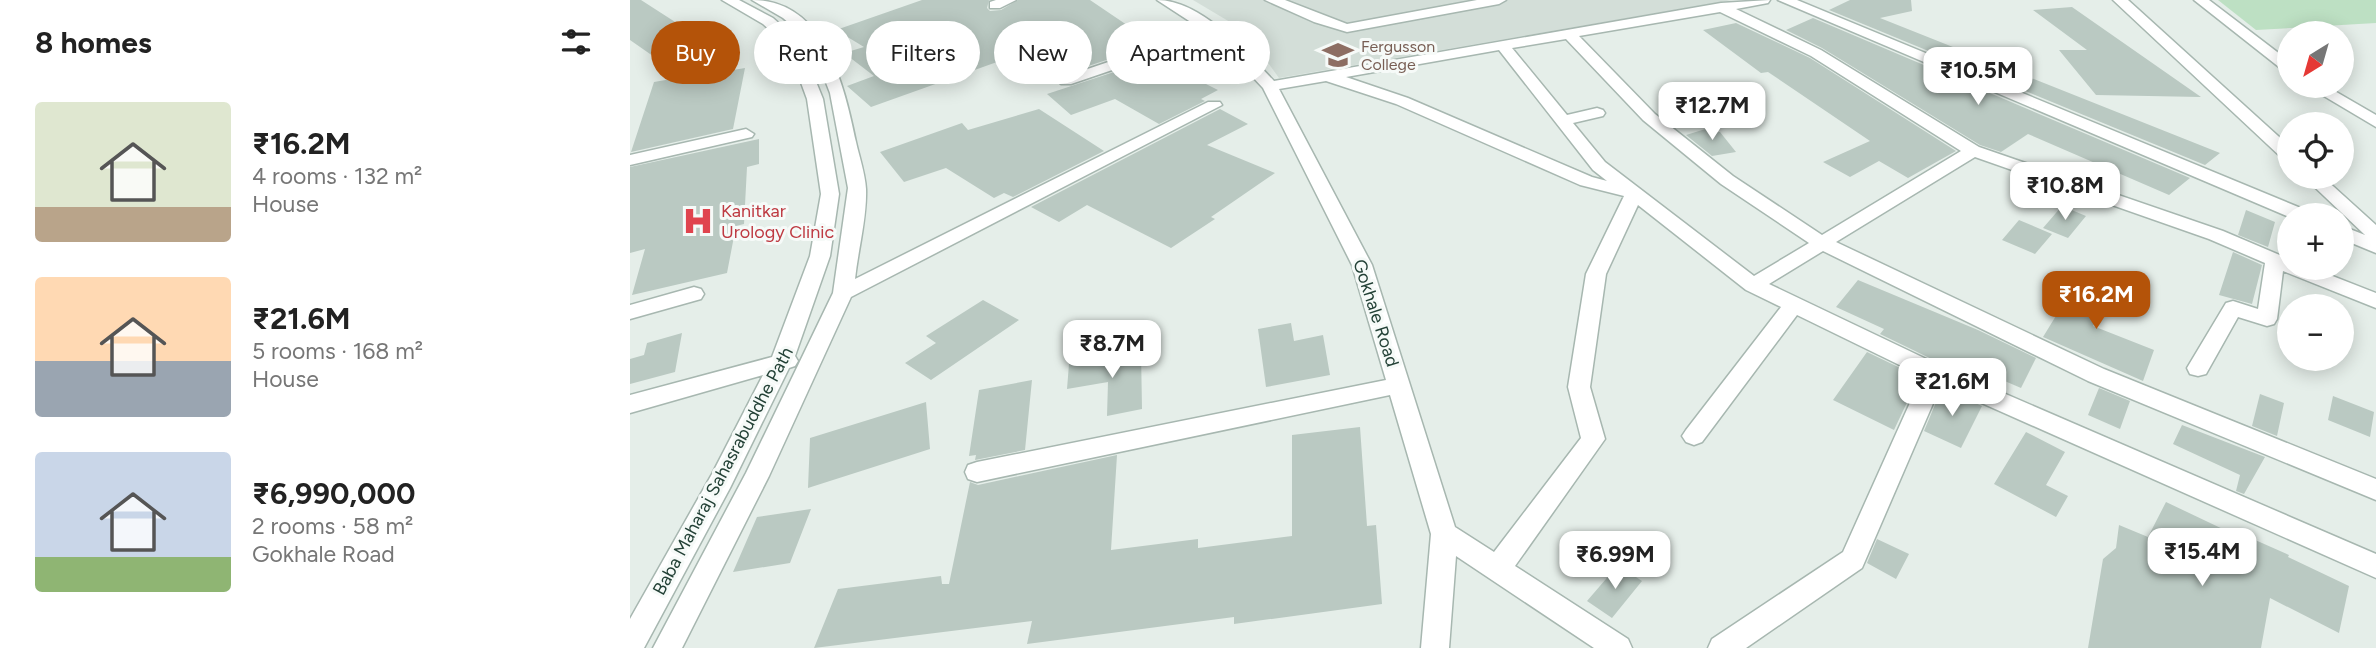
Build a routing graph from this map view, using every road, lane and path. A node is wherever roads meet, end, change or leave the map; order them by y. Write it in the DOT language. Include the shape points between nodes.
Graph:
graph roads {
  1 [pos="729,0"];
  2 [pos="760,0"];
  3 [pos="1009,0"];
  4 [pos="1164,0"];
  5 [pos="1272,0"];
  6 [pos="1499,0"];
  7 [pos="1763,0"];
  8 [pos="1786,0"];
  9 [pos="2120,0"];
  10 [pos="2201,0"];
  11 [pos="995,5"];
  12 [pos="1721,7"];
  13 [pos="1198,21"];
  14 [pos="1568,33"];
  15 [pos="1502,45"];
  16 [pos="2277,59"];
  17 [pos="1327,76"];
  18 [pos="1270,86"];
  19 [pos="2335,98"];
  20 [pos="1214,105"];
  21 [pos="1597,114"];
  22 [pos="1563,121"];
  23 [pos="2376,122"];
  24 [pos="844,126"];
  25 [pos="820,132"];
  26 [pos="746,134"];
  27 [pos="2277,144"];
  28 [pos="1973,151"];
  29 [pos="630,160"];
  30 [pos="2326,189"];
  31 [pos="1634,193"];
  32 [pos="2277,205"];
  33 [pos="2376,235"];
  34 [pos="2354,237"];
  35 [pos="1822,243"];
  36 [pos="2376,247"];
  37 [pos="2277,260"];
  38 [pos="2280,280"];
  39 [pos="2325,280"];
  40 [pos="1753,285"];
  41 [pos="843,293"];
  42 [pos="694,294"];
  43 [pos="2376,301"];
  44 [pos="1793,305"];
  45 [pos="630,312"];
  46 [pos="814,357"];
  47 [pos="781,362"];
  48 [pos="2198,368"];
  49 [pos="1935,373"];
  50 [pos="1399,385"];
  51 [pos="630,404"];
  52 [pos="1694,436"];
  53 [pos="977,472"];
  54 [pos="2376,490"];
  55 [pos="1444,534"];
  56 [pos="2376,566"];
  57 [pos="1497,569"];
  58 [pos="630,646"];
  59 [pos="667,648"];
  60 [pos="1435,648"];
  61 [pos="1618,648"];
  62 [pos="1722,648"];
  1 -- 25 [label="street, Baba Maharaj Sahasrabuddhe Path" via="768,21 795,45 815,99"];
  2 -- 24 [label="street, Baba Maharaj Sahasrabuddhe Path" via="788,15 816,39 838,93"];
  3 -- 11 [label="street"];
  4 -- 13 [label="street, Gokhale Road"];
  5 -- 6 [label="street" via="1328,25 1347,28"];
  7 -- 12 [label="street"];
  8 -- 32 [label="street"];
  9 -- 27 [label="street"];
  10 -- 16 [label="street"];
  12 -- 14 [label="street"];
  12 -- 28 [label="street" via="1827,59"];
  14 -- 15 [label="street"];
  14 -- 35 [label="street" via="1649,117 1727,180"];
  15 -- 17 [label="street"];
  15 -- 22 [label="street"];
  17 -- 18 [label="street"];
  17 -- 31 [label="street" via="1402,100 1586,181"];
  18 -- 50 [label="street, Gokhale Road" via="1362,265"];
  19 -- 23 [label="street"];
  20 -- 41 [label="street"];
  21 -- 22 [label="street"];
  22 -- 31 [label="street" via="1599,166"];
  24 -- 25 [label="street"];
  24 -- 41 [label="street, Baba Maharaj Sahasrabuddhe Path" via="857,188"];
  25 -- 47 [label="street, Baba Maharaj Sahasrabuddhe Path" via="830,194 824,231 816,268"];
  26 -- 29 [label="street"];
  28 -- 35 [label="street"];
  28 -- 37 [label="street"];
  30 -- 33 [label="street"];
  31 -- 40 [label="street"];
  31 -- 57 [label="street" via="1594,286 1579,387 1593,439"];
  34 -- 36 [label="street"];
  35 -- 40 [label="street"];
  35 -- 54 [label="street" via="2096,375"];
  38 -- 48 [label="street" via="2267,318 2233,308"];
  39 -- 43 [label="street"];
  40 -- 44 [label="street"];
  41 -- 46 [label="street, Baba Maharaj Sahasrabuddhe Path"];
  42 -- 45 [label="street"];
  44 -- 49 [label="street"];
  44 -- 52 [label="street"];
  46 -- 47 [label="street"];
  46 -- 59 [label="street, Baba Maharaj Sahasrabuddhe Path"];
  47 -- 51 [label="street"];
  47 -- 58 [label="street, Baba Maharaj Sahasrabuddhe Path" via="722,481"];
  49 -- 56 [label="street"];
  49 -- 62 [label="street" via="1853,560"];
  50 -- 53 [label="street"];
  50 -- 55 [label="street, Gokhale Road"];
  55 -- 57 [label="street"];
  55 -- 60 [label="street, Gokhale Road"];
  57 -- 61 [label="street"];
}
